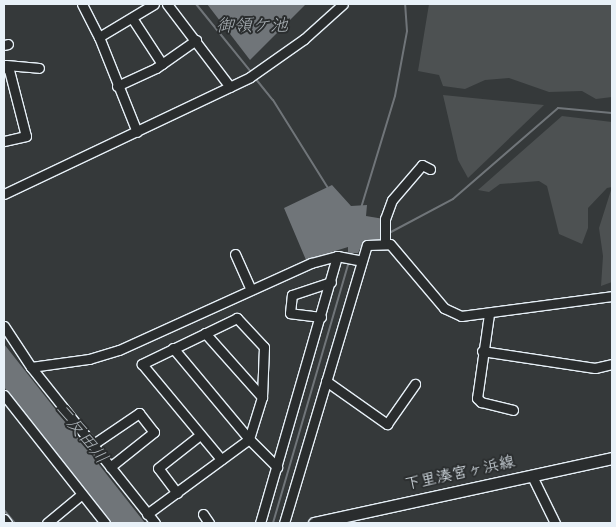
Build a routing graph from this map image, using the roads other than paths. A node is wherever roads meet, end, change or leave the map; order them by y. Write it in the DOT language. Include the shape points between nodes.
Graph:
graph roads {
  1 [pos="82,4"];
  2 [pos="154,4"];
  3 [pos="167,4"];
  4 [pos="343,4"];
  5 [pos="132,18"];
  6 [pos="99,37"];
  7 [pos="196,40"];
  8 [pos="162,64"];
  9 [pos="5,65"];
  10 [pos="39,68"];
  11 [pos="117,86"];
  12 [pos="230,87"];
  13 [pos="137,132"];
  14 [pos="4,141"];
  15 [pos="430,169"];
  16 [pos="4,194"];
  17 [pos="386,244"];
  18 [pos="235,254"];
  19 [pos="340,256"];
  20 [pos="361,261"];
  21 [pos="331,282"];
  22 [pos="251,290"];
  23 [pos="612,296"];
  24 [pos="489,314"];
  25 [pos="321,317"];
  26 [pos="4,326"];
  27 [pos="205,333"];
  28 [pos="173,348"];
  29 [pos="482,351"];
  30 [pos="612,364"];
  31 [pos="31,367"];
  32 [pos="326,381"];
  33 [pos="415,384"];
  34 [pos="262,396"];
  35 [pos="4,397"];
  36 [pos="513,410"];
  37 [pos="200,434"];
  38 [pos="249,439"];
  39 [pos="92,445"];
  40 [pos="612,458"];
  41 [pos="221,460"];
  42 [pos="110,467"];
  43 [pos="277,467"];
  44 [pos="532,476"];
  45 [pos="177,493"];
  46 [pos="82,494"];
  47 [pos="147,514"];
  48 [pos="203,514"];
  49 [pos="4,519"];
  50 [pos="356,519"];
  51 [pos="8,523"];
  52 [pos="47,523"];
  53 [pos="105,523"];
  54 [pos="155,523"];
  55 [pos="209,523"];
  56 [pos="260,523"];
  57 [pos="284,523"];
  58 [pos="314,523"];
  59 [pos="555,523"];
  1 -- 6 [label="street"];
  2 -- 5 [label="street"];
  3 -- 7 [label="street"];
  4 -- 12 [label="street" via="304,39"];
  5 -- 6 [label="street"];
  5 -- 8 [label="street"];
  6 -- 11 [label="street"];
  7 -- 8 [label="street"];
  7 -- 12 [label="street"];
  8 -- 11 [label="street"];
  9 -- 10 [label="street"];
  9 -- 14 [label="street" via="26,136"];
  11 -- 13 [label="street"];
  12 -- 13 [label="street"];
  13 -- 16 [label="street"];
  15 -- 17 [label="street" via="422,165 392,200 385,219"];
  17 -- 20 [label="street" via="367,245"];
  17 -- 24 [label="street" via="398,252 417,278 452,314"];
  18 -- 22 [label="street"];
  19 -- 20 [label="street"];
  19 -- 21 [label="street"];
  19 -- 22 [label="street" via="311,263"];
  20 -- 32 [label="street"];
  21 -- 25 [label="street"];
  21 -- 25 [label="street" via="292,295 290,313"];
  22 -- 31 [label="street" via="119,350 89,359"];
  23 -- 24 [label="street"];
  24 -- 29 [label="street"];
  25 -- 43 [label="street"];
  26 -- 31 [label="street"];
  27 -- 28 [label="street"];
  27 -- 34 [label="street"];
  27 -- 34 [label="street" via="238,318 264,347"];
  28 -- 37 [label="street" via="142,364"];
  28 -- 38 [label="street"];
  29 -- 30 [label="street" via="595,368"];
  29 -- 36 [label="street" via="477,398 481,402"];
  31 -- 39 [label="street"];
  32 -- 33 [label="street" via="387,424"];
  32 -- 57 [label="street"];
  34 -- 38 [label="street"];
  35 -- 46 [label="street"];
  37 -- 41 [label="street"];
  37 -- 45 [label="street" via="158,468"];
  38 -- 41 [label="street"];
  38 -- 43 [label="street"];
  39 -- 42 [label="street"];
  39 -- 42 [label="street" via="139,413 154,432"];
  40 -- 44 [label="main road, 下里湊宮ヶ浜線"];
  41 -- 45 [label="street"];
  42 -- 47 [label="street"];
  43 -- 56 [label="street"];
  44 -- 50 [label="main road, 下里湊宮ヶ浜線"];
  44 -- 59 [label="street"];
  45 -- 47 [label="street"];
  46 -- 52 [label="street"];
  46 -- 53 [label="street"];
  47 -- 54 [label="street"];
  48 -- 55 [label="street"];
  49 -- 51 [label="street"];
  50 -- 58 [label="main road, 下里湊宮ヶ浜線"];
}
